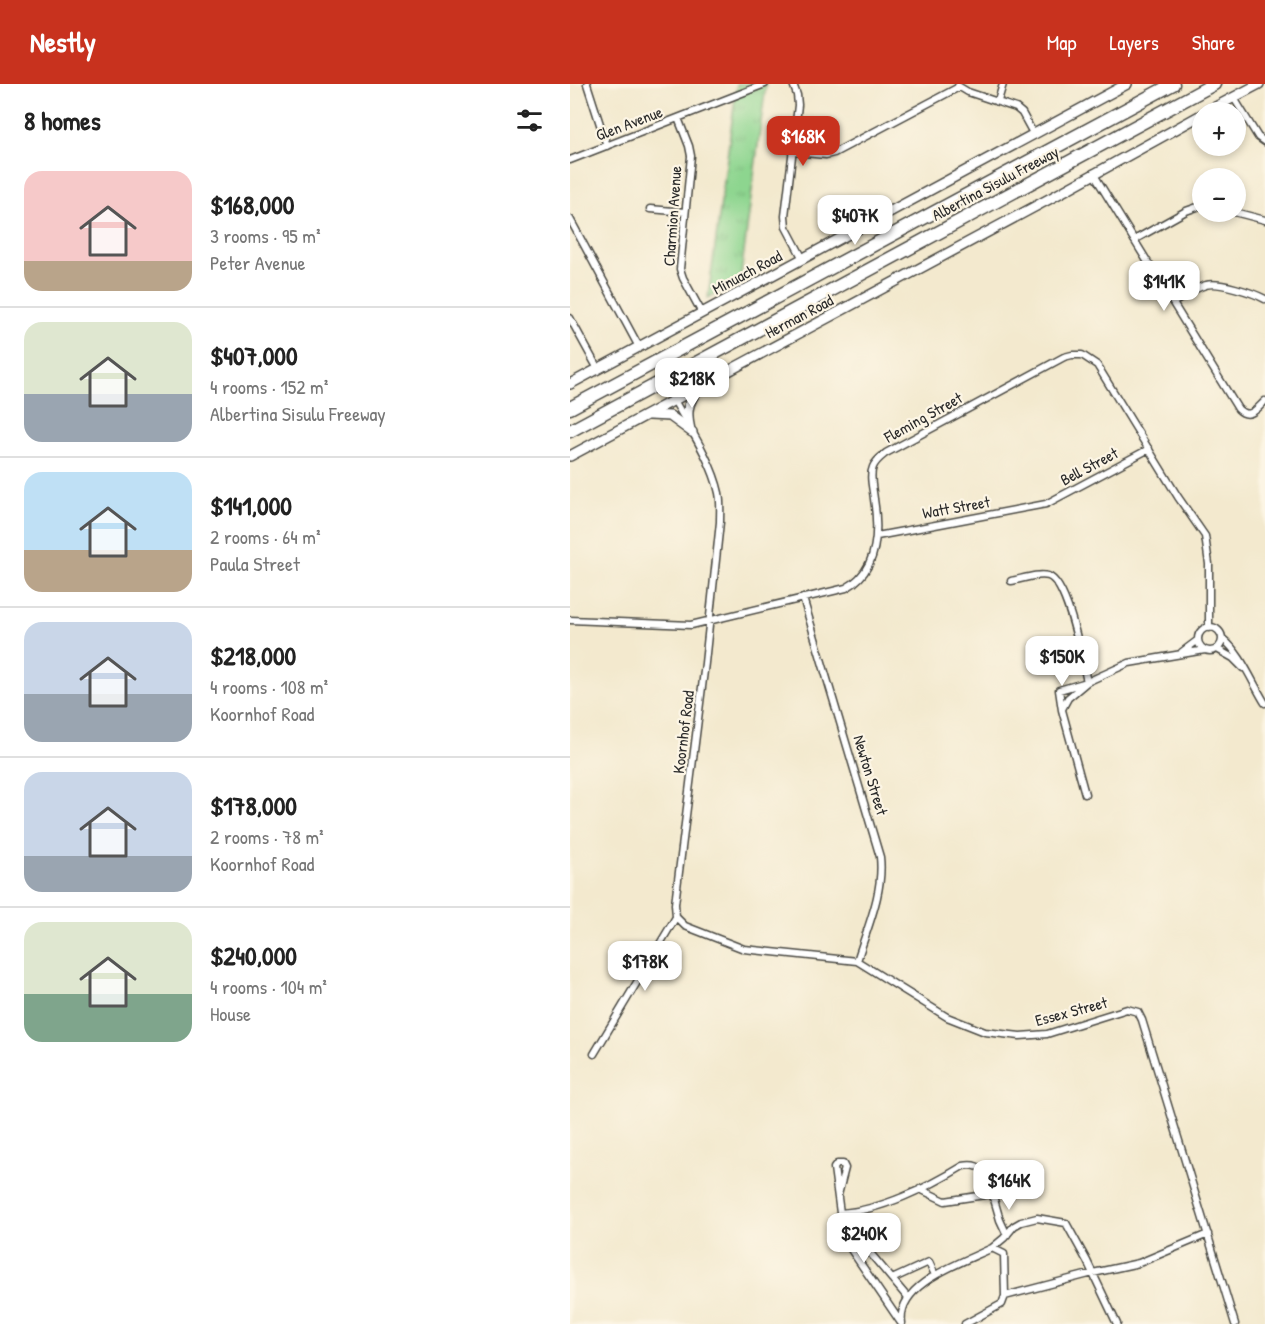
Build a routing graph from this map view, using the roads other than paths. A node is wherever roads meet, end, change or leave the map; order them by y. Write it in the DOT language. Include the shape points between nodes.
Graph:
graph roads {
  1 [pos="595,84"];
  2 [pos="765,84"];
  3 [pos="793,84"];
  4 [pos="1003,84"];
  5 [pos="1127,84"];
  6 [pos="1173,84"];
  7 [pos="1214,84"];
  8 [pos="1258,84"];
  9 [pos="587,85"];
  10 [pos="958,86"];
  11 [pos="1234,98"];
  12 [pos="998,101"];
  13 [pos="1226,102"];
  14 [pos="678,118"];
  15 [pos="1192,120"];
  16 [pos="1034,135"];
  17 [pos="1265,142"];
  18 [pos="607,146"];
  19 [pos="793,152"];
  20 [pos="570,160"];
  21 [pos="1093,172"];
  22 [pos="650,209"];
  23 [pos="1192,209"];
  24 [pos="685,213"];
  25 [pos="1246,215"];
  26 [pos="570,219"];
  27 [pos="1265,220"];
  28 [pos="1134,240"];
  29 [pos="803,259"];
  30 [pos="1265,299"];
  31 [pos="1173,303"];
  32 [pos="702,314"];
  33 [pos="570,318"];
  34 [pos="639,347"];
  35 [pos="598,369"];
  36 [pos="570,384"];
  37 [pos="701,385"];
  38 [pos="674,400"];
  39 [pos="1265,401"];
  40 [pos="570,408"];
  41 [pos="646,415"];
  42 [pos="570,431"];
  43 [pos="691,431"];
  44 [pos="1149,449"];
  45 [pos="570,456"];
  46 [pos="1040,506"];
  47 [pos="877,536"];
  48 [pos="1011,581"];
  49 [pos="803,598"];
  50 [pos="570,620"];
  51 [pos="709,622"];
  52 [pos="1209,628"];
  53 [pos="1222,639"];
  54 [pos="1198,640"];
  55 [pos="1217,649"];
  56 [pos="1205,650"];
  57 [pos="1179,654"];
  58 [pos="1246,671"];
  59 [pos="1087,682"];
  60 [pos="1265,703"];
  61 [pos="1062,710"];
  62 [pos="1085,794"];
  63 [pos="676,917"];
  64 [pos="856,961"];
  65 [pos="594,1054"];
  66 [pos="936,1182"];
  67 [pos="921,1189"];
  68 [pos="991,1194"];
  69 [pos="838,1195"];
  70 [pos="935,1197"];
  71 [pos="855,1212"];
  72 [pos="840,1213"];
  73 [pos="1007,1234"];
  74 [pos="1208,1234"];
  75 [pos="992,1248"];
  76 [pos="1004,1254"];
  77 [pos="1093,1273"];
  78 [pos="935,1275"];
  79 [pos="892,1280"];
  80 [pos="1005,1296"];
  81 [pos="908,1298"];
  82 [pos="902,1323"];
  83 [pos="965,1324"];
  84 [pos="1117,1324"];
  85 [pos="1234,1324"];
  1 -- 9 [label="street"];
  2 -- 14 [label="street, Glen Avenue"];
  3 -- 19 [label="street" via="798,100"];
  4 -- 12 [label="street"];
  5 -- 16 [label="main road, Minuach Road"];
  6 -- 40 [label="highway, Albertina Sisulu Freeway"];
  7 -- 42 [label="highway, Albertina Sisulu Freeway"];
  8 -- 11 [label="main road, Herman Road"];
  9 -- 18 [label="street"];
  10 -- 12 [label="street"];
  10 -- 19 [label="street" via="834,153"];
  11 -- 13 [label="main road, Herman Road"];
  11 -- 17 [label="street"];
  12 -- 16 [label="street" via="1019,110"];
  14 -- 18 [label="street, Glen Avenue"];
  14 -- 24 [label="street, Charmion Avenue" via="690,152"];
  15 -- 21 [label="main road, Herman Road"];
  16 -- 29 [label="main road, Minuach Road"];
  18 -- 20 [label="street, Glen Avenue"];
  19 -- 29 [label="street" via="785,221"];
  21 -- 28 [label="street"];
  21 -- 37 [label="main road, Herman Road"];
  22 -- 24 [label="street"];
  23 -- 28 [label="street"];
  24 -- 32 [label="street, Charmion Avenue" via="680,269"];
  25 -- 27 [label="street"];
  26 -- 34 [label="street"];
  28 -- 31 [label="street"];
  29 -- 32 [label="main road, Minuach Road"];
  30 -- 31 [label="street" via="1210,284"];
  31 -- 39 [label="street" via="1238,409 1244,414 1252,413"];
  32 -- 34 [label="main road, Minuach Road"];
  33 -- 35 [label="street"];
  34 -- 35 [label="main road, Minuach Road"];
  35 -- 36 [label="main road, Minuach Road"];
  37 -- 38 [label="main road, Herman Road"];
  37 -- 43 [label="main road" via="688,405"];
  38 -- 41 [label="main road, Herman Road"];
  38 -- 43 [label="street, Koornhof Road"];
  41 -- 43 [label="main road" via="670,416"];
  41 -- 45 [label="main road, Herman Road"];
  43 -- 51 [label="street, Koornhof Road" via="712,474 720,502"];
  44 -- 46 [label="street, Bell Street"];
  44 -- 47 [label="street, Fleming Street" via="1097,365 1085,356 1069,356 878,459 872,478"];
  44 -- 52 [label="street, Fleming Street" via="1205,536"];
  46 -- 47 [label="street, Watt Street"];
  47 -- 49 [label="street, Fleming Street" via="859,580 843,589"];
  48 -- 59 [label="street" via="1047,575 1061,588"];
  49 -- 51 [label="street, Fleming Street"];
  49 -- 64 [label="street, Newton Street" via="880,857 877,895"];
  50 -- 51 [label="street, Fleming Street" via="674,626"];
  51 -- 63 [label="street, Koornhof Road"];
  52 -- 53 [label="street" via="1218,630"];
  52 -- 54 [label="street" via="1201,632"];
  53 -- 55 [label="street"];
  53 -- 58 [label="street" via="1230,644"];
  54 -- 56 [label="street"];
  54 -- 57 [label="street"];
  55 -- 56 [label="street"];
  55 -- 58 [label="street"];
  56 -- 57 [label="street"];
  57 -- 59 [label="street" via="1129,663"];
  58 -- 60 [label="street"];
  59 -- 61 [label="street"];
  59 -- 61 [label="street" via="1059,690"];
  61 -- 62 [label="street"];
  63 -- 64 [label="street, Essex Street" via="686,926 744,949"];
  63 -- 65 [label="street, Koornhof Road"];
  64 -- 74 [label="street, Essex Street" via="947,1017 992,1033 1047,1034 1123,1010 1135,1010 1142,1020"];
  66 -- 67 [label="street"];
  66 -- 68 [label="street" via="970,1165 987,1174"];
  66 -- 70 [label="street"];
  67 -- 70 [label="street"];
  67 -- 71 [label="street"];
  68 -- 70 [label="street" via="951,1201"];
  68 -- 73 [label="street"];
  69 -- 72 [label="street"];
  71 -- 72 [label="street"];
  71 -- 79 [label="street" via="860,1241"];
  72 -- 82 [label="street" via="838,1231"];
  73 -- 75 [label="street"];
  73 -- 76 [label="street"];
  73 -- 77 [label="street" via="1018,1223 1038,1218 1066,1223"];
  74 -- 77 [label="street" via="1145,1261"];
  74 -- 85 [label="street, Essex Street"];
  75 -- 76 [label="street"];
  75 -- 78 [label="street"];
  76 -- 80 [label="street"];
  77 -- 80 [label="street"];
  77 -- 84 [label="street"];
  78 -- 79 [label="street" via="929,1262"];
  78 -- 81 [label="street"];
  79 -- 81 [label="street"];
  80 -- 83 [label="street" via="1002,1304"];
  81 -- 82 [label="street"];
}
